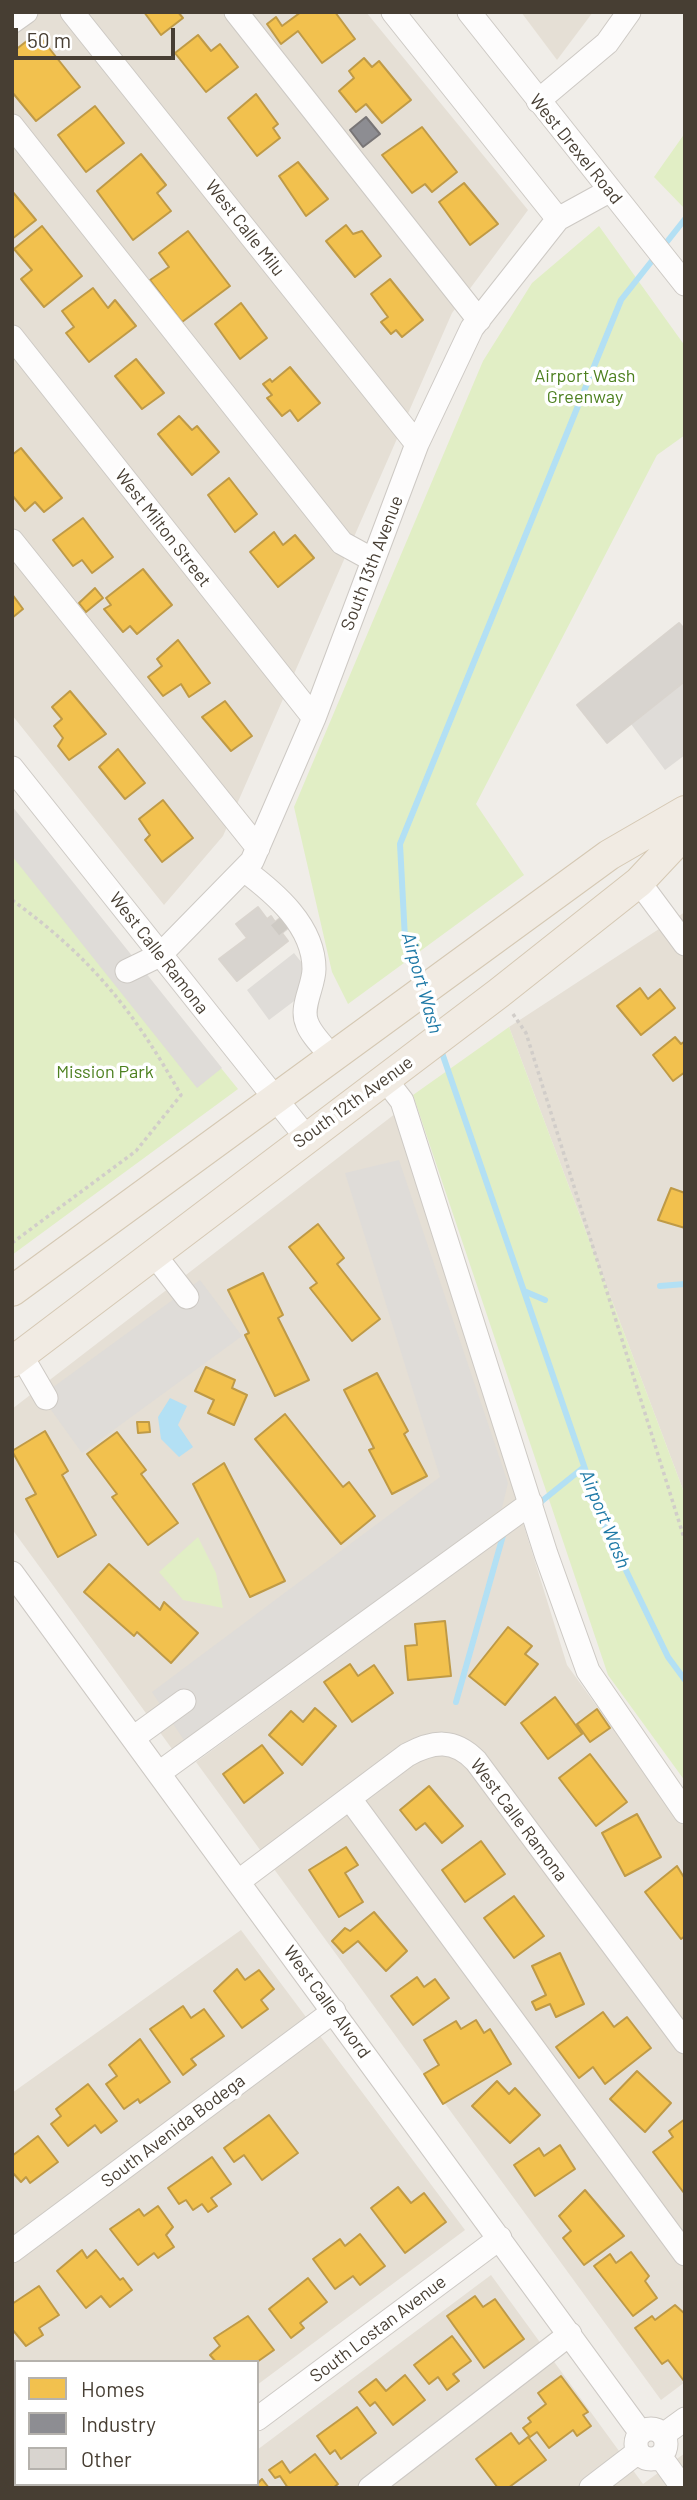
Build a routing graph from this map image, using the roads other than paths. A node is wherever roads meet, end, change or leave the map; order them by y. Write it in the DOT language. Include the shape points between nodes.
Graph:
graph roads {
  1 [pos="26,12"];
  2 [pos="72,12"];
  3 [pos="236,12"];
  4 [pos="393,12"];
  5 [pos="468,12"];
  6 [pos="629,12"];
  7 [pos="12,22"];
  8 [pos="538,101"];
  9 [pos="12,126"];
  10 [pos="609,191"];
  11 [pos="558,219"];
  12 [pos="683,282"];
  13 [pos="479,320"];
  14 [pos="12,337"];
  15 [pos="417,444"];
  16 [pos="12,541"];
  17 [pos="373,560"];
  18 [pos="314,718"];
  19 [pos="12,768"];
  20 [pos="685,811"];
  21 [pos="685,833"];
  22 [pos="258,848"];
  23 [pos="244,870"];
  24 [pos="639,883"];
  25 [pos="273,892"];
  26 [pos="685,944"];
  27 [pos="160,955"];
  28 [pos="312,958"];
  29 [pos="127,971"];
  30 [pos="333,1059"];
  31 [pos="395,1071"];
  32 [pos="274,1099"];
  33 [pos="306,1137"];
  34 [pos="153,1253"];
  35 [pos="12,1291"];
  36 [pos="187,1297"];
  37 [pos="17,1358"];
  38 [pos="46,1398"];
  39 [pos="531,1503"];
  40 [pos="12,1573"];
  41 [pos="184,1702"];
  42 [pos="133,1738"];
  43 [pos="159,1773"];
  44 [pos="350,1799"];
  45 [pos="685,1812"];
  46 [pos="239,1881"];
  47 [pos="334,2011"];
  48 [pos="685,2042"];
  49 [pos="500,2238"];
  50 [pos="12,2251"];
  51 [pos="685,2254"];
  52 [pos="570,2334"];
  53 [pos="259,2418"];
  54 [pos="685,2419"];
  55 [pos="651,2444"];
  56 [pos="370,2488"];
  57 [pos="591,2488"];
  58 [pos="683,2488"];
  1 -- 7 [label="street"];
  2 -- 15 [label="street, West Calle Milu"];
  3 -- 13 [label="street"];
  4 -- 11 [label="street"];
  5 -- 8 [label="street, West Drexel Road"];
  6 -- 8 [label="street" via="607,43"];
  8 -- 10 [label="street, West Drexel Road"];
  9 -- 17 [label="street" via="342,542"];
  10 -- 11 [label="street, South 13th Avenue"];
  10 -- 12 [label="street, West Drexel Road"];
  11 -- 13 [label="street, South 13th Avenue"];
  13 -- 15 [label="street, South 13th Avenue"];
  14 -- 18 [label="street, West Milton Street"];
  15 -- 17 [label="street, South 13th Avenue"];
  16 -- 22 [label="street"];
  17 -- 18 [label="street, South 13th Avenue"];
  18 -- 22 [label="street, South 13th Avenue"];
  19 -- 27 [label="street, West Calle Ramona"];
  20 -- 30 [label="main road" via="609,855"];
  21 -- 24 [label="main road, South 12th Avenue"];
  22 -- 23 [label="street, South 13th Avenue"];
  23 -- 25 [label="street"];
  23 -- 27 [label="street, South 13th Avenue"];
  24 -- 26 [label="street"];
  24 -- 31 [label="main road, South 12th Avenue"];
  25 -- 28 [label="street" via="289,908"];
  25 -- 28 [label="street" via="273,909"];
  27 -- 29 [label="street, South 13th Avenue"];
  27 -- 32 [label="street, West Calle Ramona"];
  28 -- 30 [label="street" via="307,1024"];
  30 -- 32 [label="main road"];
  31 -- 33 [label="main road, South 12th Avenue"];
  31 -- 39 [label="street"];
  32 -- 33 [label="street, West Calle Ramona"];
  32 -- 35 [label="main road"];
  33 -- 34 [label="main road, South 12th Avenue"];
  34 -- 36 [label="street"];
  34 -- 37 [label="main road, South 12th Avenue"];
  37 -- 38 [label="street"];
  39 -- 43 [label="street"];
  39 -- 45 [label="street" via="588,1671"];
  40 -- 42 [label="street, West Calle Alvord"];
  41 -- 42 [label="street"];
  42 -- 43 [label="street, West Calle Alvord"];
  43 -- 46 [label="street, West Calle Alvord"];
  44 -- 46 [label="street, West Calle Ramona"];
  44 -- 48 [label="street, West Calle Ramona" via="407,1755 451,1734 476,1761"];
  44 -- 51 [label="street"];
  46 -- 47 [label="street, West Calle Alvord"];
  47 -- 49 [label="street, West Calle Alvord"];
  47 -- 50 [label="street, South Avenida Bodega"];
  49 -- 52 [label="street, West Calle Alvord"];
  49 -- 53 [label="street, South Lostan Avenue"];
  52 -- 55 [label="street, West Calle Alvord"];
  52 -- 56 [label="street"];
  54 -- 55 [label="street"];
  55 -- 57 [label="street"];
  55 -- 58 [label="street, West Calle Alvord"];
}
